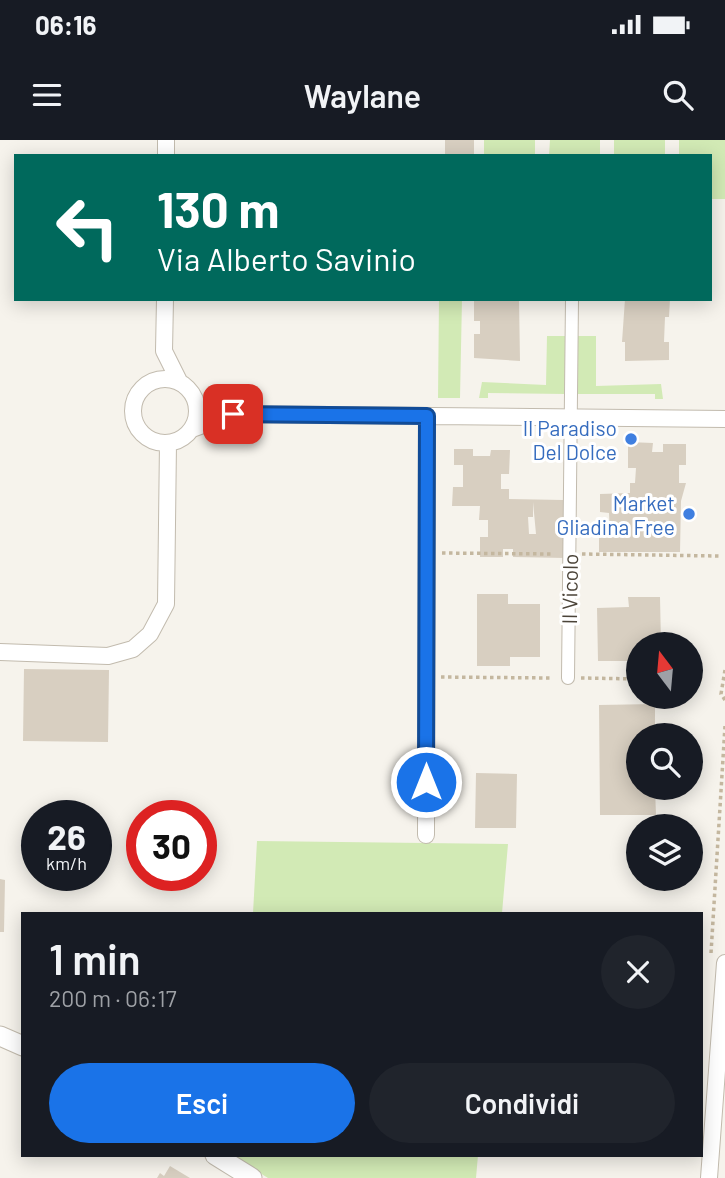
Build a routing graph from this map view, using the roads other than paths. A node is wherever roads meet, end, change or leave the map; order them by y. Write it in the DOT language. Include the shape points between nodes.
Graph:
graph roads {
  1 [pos="165,301"];
  2 [pos="572,301"];
  3 [pos="164,351"];
  4 [pos="178,381"];
  5 [pos="147,383"];
  6 [pos="195,395"];
  7 [pos="233,414"];
  8 [pos="427,416"];
  9 [pos="571,417"];
  10 [pos="725,418"];
  11 [pos="192,429"];
  12 [pos="168,443"];
  13 [pos="0,652"];
  14 [pos="568,678"];
  15 [pos="426,835"];
  16 [pos="718,961"];
  17 [pos="0,1036"];
  18 [pos="21,1045"];
  19 [pos="218,1157"];
  20 [pos="252,1178"];
  21 [pos="709,1178"];
  1 -- 3 [label="street"];
  2 -- 9 [label="street, Il Vicolo"];
  3 -- 4 [label="street"];
  3 -- 5 [label="street"];
  4 -- 5 [label="street"];
  4 -- 6 [label="street"];
  5 -- 12 [label="street" via="134,401 135,422 148,438"];
  6 -- 7 [label="street"];
  6 -- 11 [label="street" via="198,416"];
  7 -- 8 [label="street"];
  7 -- 11 [label="street"];
  8 -- 9 [label="street"];
  8 -- 15 [label="street"];
  9 -- 10 [label="street"];
  9 -- 14 [label="street, Il Vicolo"];
  11 -- 12 [label="street"];
  12 -- 13 [label="street" via="166,604 150,634 134,649 107,656"];
  16 -- 21 [label="street"];
  17 -- 18 [label="street"];
  19 -- 20 [label="street"];
}
